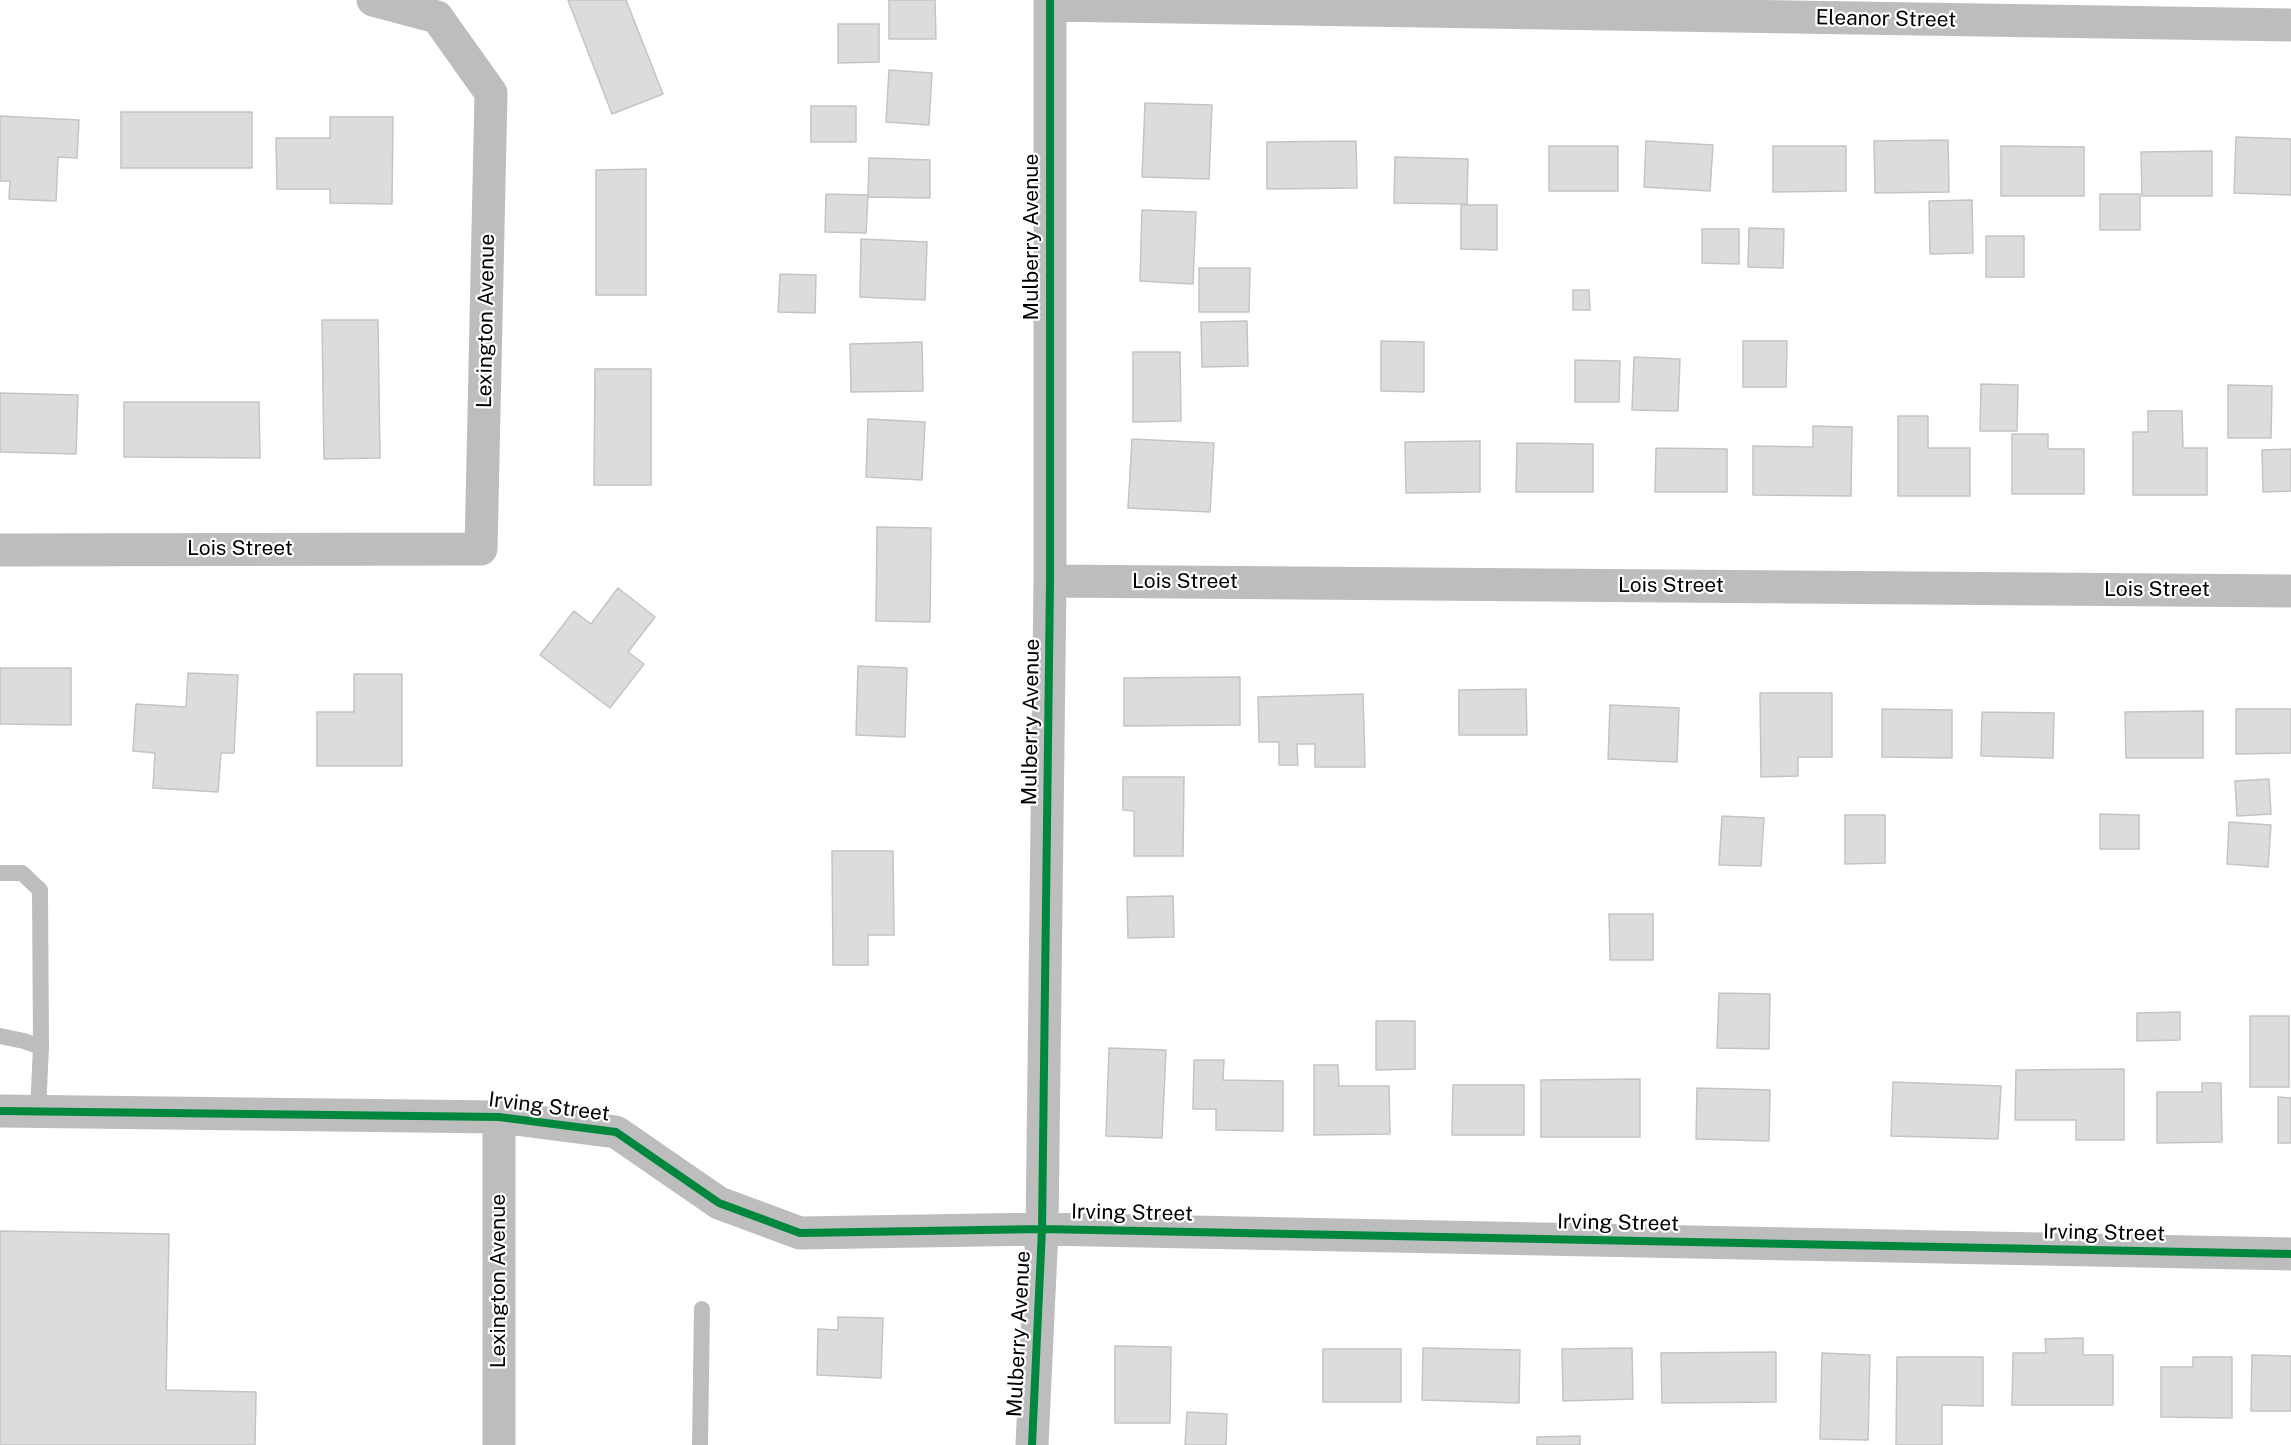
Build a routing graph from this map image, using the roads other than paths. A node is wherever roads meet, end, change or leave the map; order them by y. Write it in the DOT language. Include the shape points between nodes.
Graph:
graph roads {
  1 [pos="373,0"];
  2 [pos="1050,3"];
  3 [pos="2291,26"];
  4 [pos="481,549"];
  5 [pos="0,550"];
  6 [pos="1050,581"];
  7 [pos="2291,591"];
  8 [pos="0,873"];
  9 [pos="0,1036"];
  10 [pos="41,1047"];
  11 [pos="0,1112"];
  12 [pos="38,1112"];
  13 [pos="499,1117"];
  14 [pos="1042,1229"];
  15 [pos="2291,1254"];
  16 [pos="702,1309"];
  17 [pos="499,1445"];
  18 [pos="700,1445"];
  19 [pos="1032,1445"];
  1 -- 4 [label="street, Lexington Avenue" via="437,17 490,93"];
  2 -- 3 [label="street, Eleanor Street"];
  2 -- 6 [label="street, Mulberry Avenue"];
  4 -- 5 [label="street, Lois Street"];
  6 -- 7 [label="street, Lois Street"];
  6 -- 14 [label="street, Mulberry Avenue"];
  8 -- 10 [label="lane" via="22,873 40,890"];
  9 -- 10 [label="lane"];
  10 -- 12 [label="lane"];
  11 -- 12 [label="street, Irving Street"];
  12 -- 13 [label="street, Irving Street"];
  13 -- 14 [label="street, Irving Street" via="616,1132 719,1203 800,1233"];
  13 -- 17 [label="street, Lexington Avenue"];
  14 -- 15 [label="street, Irving Street"];
  14 -- 19 [label="street, Mulberry Avenue"];
  16 -- 18 [label="lane"];
}
